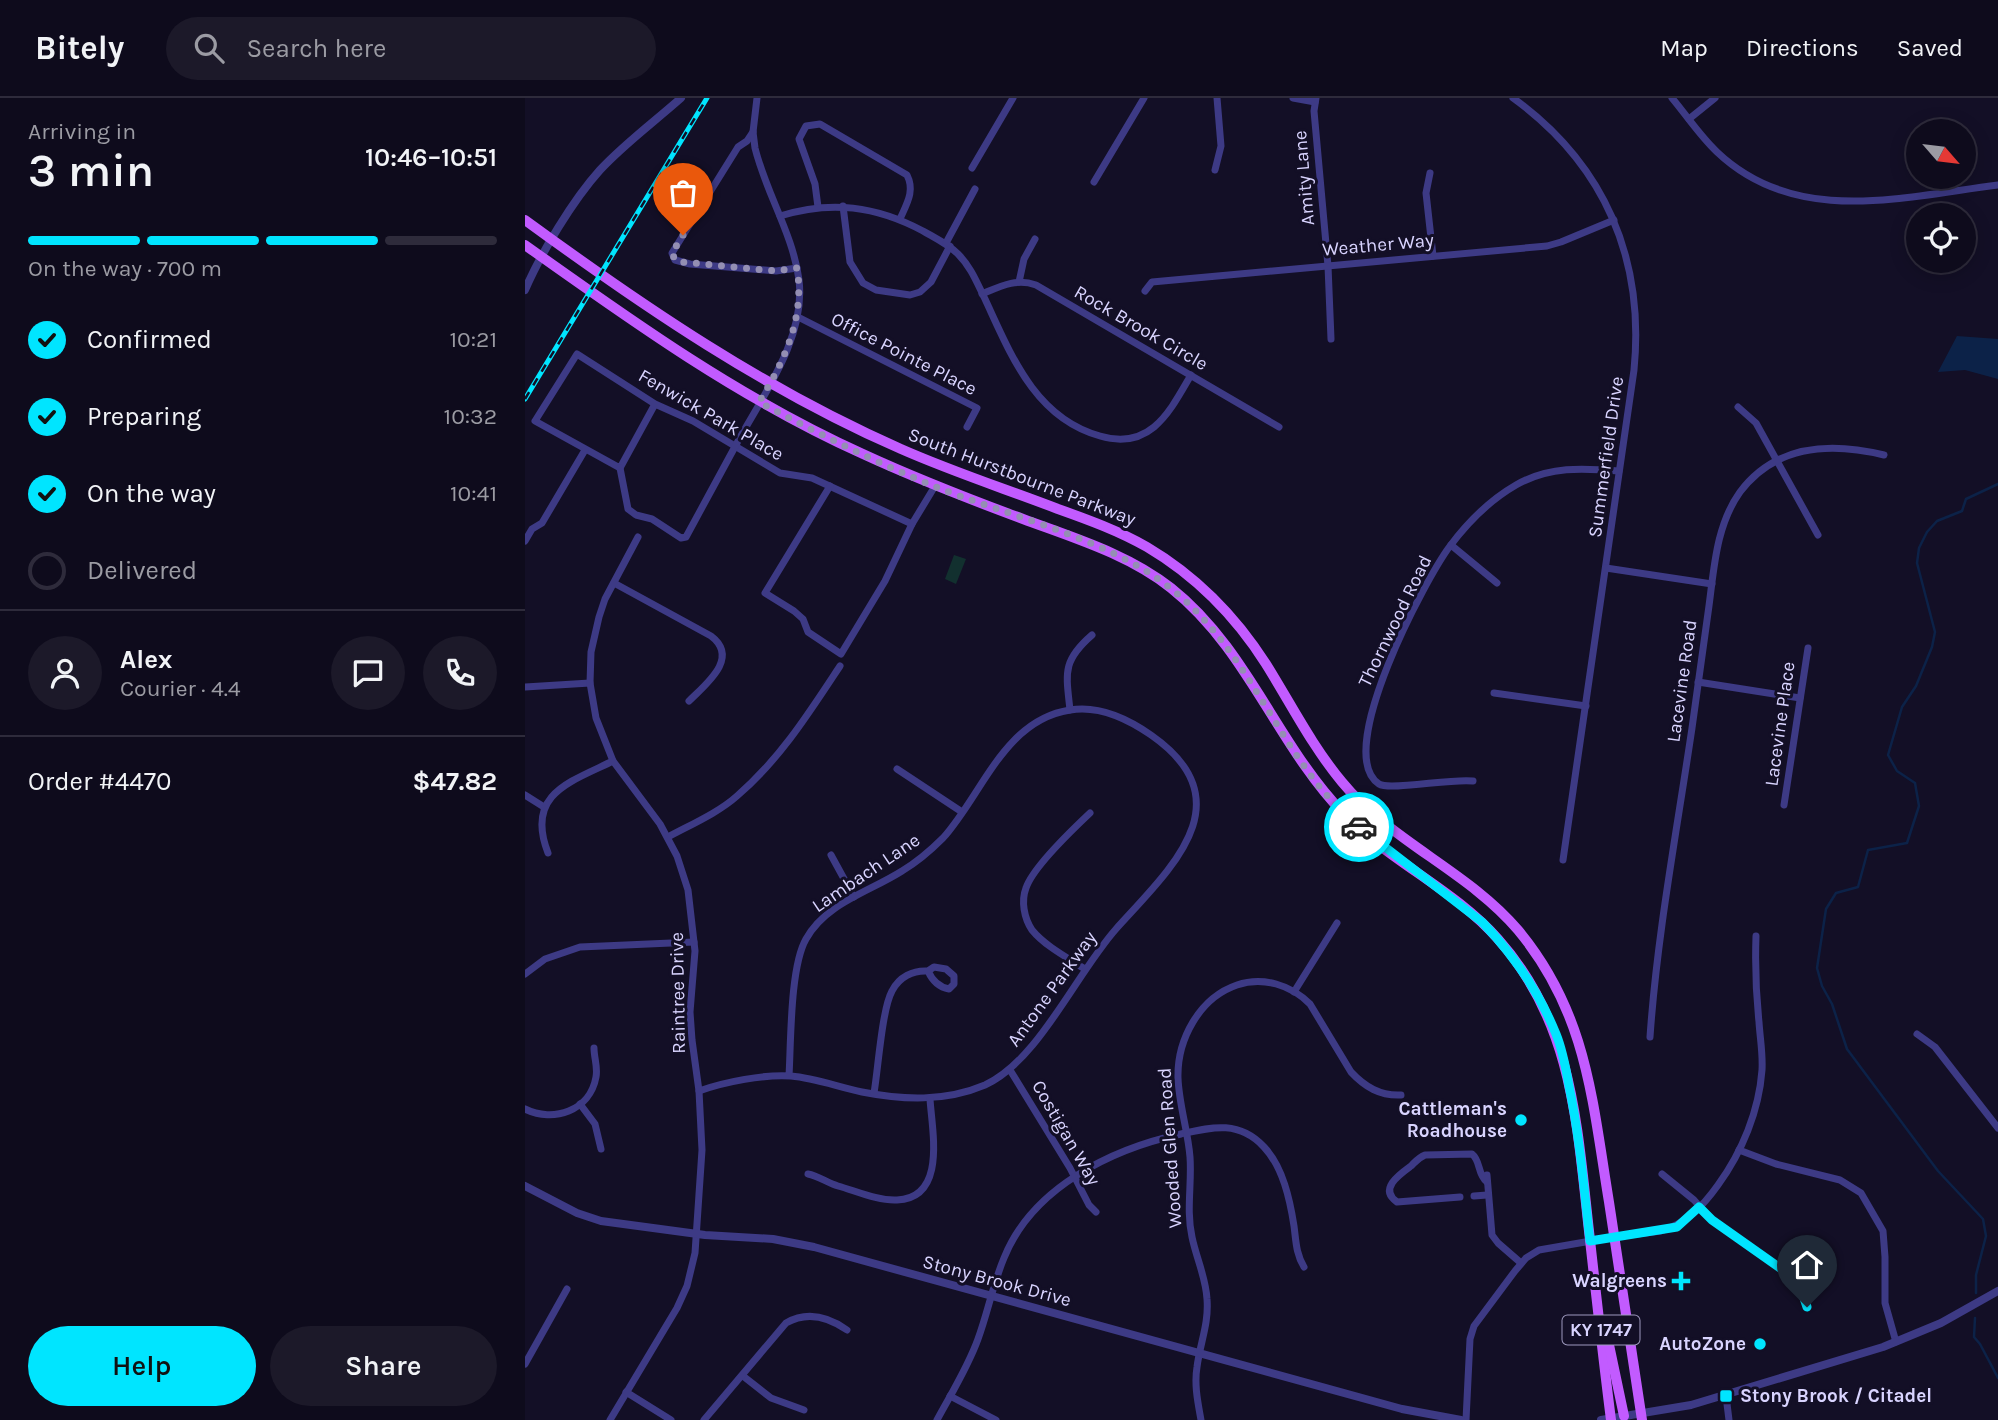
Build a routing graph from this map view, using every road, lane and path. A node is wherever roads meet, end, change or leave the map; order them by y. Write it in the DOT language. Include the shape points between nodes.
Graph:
graph roads {
  1 [pos="681,98"];
  2 [pos="757,98"];
  3 [pos="1013,98"];
  4 [pos="1144,98"];
  5 [pos="1217,98"];
  6 [pos="1293,98"];
  7 [pos="1513,98"];
  8 [pos="1672,98"];
  9 [pos="1715,98"];
  10 [pos="1315,100"];
  11 [pos="1689,119"];
  12 [pos="753,132"];
  13 [pos="972,168"];
  14 [pos="1215,170"];
  15 [pos="1430,173"];
  16 [pos="1094,181"];
  17 [pos="1998,185"];
  18 [pos="975,189"];
  19 [pos="843,206"];
  20 [pos="818,207"];
  21 [pos="780,216"];
  22 [pos="900,219"];
  23 [pos="525,220"];
  24 [pos="1614,220"];
  25 [pos="1035,239"];
  26 [pos="552,240"];
  27 [pos="525,244"];
  28 [pos="948,245"];
  29 [pos="1433,256"];
  30 [pos="543,257"];
  31 [pos="1328,266"];
  32 [pos="797,268"];
  33 [pos="1019,282"];
  34 [pos="525,290"];
  35 [pos="1145,291"];
  36 [pos="982,294"];
  37 [pos="798,317"];
  38 [pos="1331,340"];
  39 [pos="1191,375"];
  40 [pos="770,384"];
  41 [pos="759,402"];
  42 [pos="655,404"];
  43 [pos="1738,407"];
  44 [pos="1279,427"];
  45 [pos="967,428"];
  46 [pos="735,446"];
  47 [pos="585,450"];
  48 [pos="1884,455"];
  49 [pos="1778,461"];
  50 [pos="620,468"];
  51 [pos="1619,471"];
  52 [pos="829,486"];
  53 [pos="935,486"];
  54 [pos="912,524"];
  55 [pos="1818,536"];
  56 [pos="638,537"];
  57 [pos="525,541"];
  58 [pos="1451,545"];
  59 [pos="1606,568"];
  60 [pos="614,583"];
  61 [pos="1497,583"];
  62 [pos="1712,584"];
  63 [pos="1092,635"];
  64 [pos="1808,648"];
  65 [pos="840,666"];
  66 [pos="1698,682"];
  67 [pos="590,683"];
  68 [pos="525,687"];
  69 [pos="1493,693"];
  70 [pos="1800,698"];
  71 [pos="689,701"];
  72 [pos="1586,706"];
  73 [pos="1070,710"];
  74 [pos="613,761"];
  75 [pos="897,769"];
  76 [pos="1473,781"];
  77 [pos="525,795"];
  78 [pos="1784,805"];
  79 [pos="544,807"];
  80 [pos="962,812"];
  81 [pos="1090,813"];
  82 [pos="668,837"];
  83 [pos="548,853"];
  84 [pos="831,855"];
  85 [pos="1563,860"];
  86 [pos="854,897"];
  87 [pos="1337,922"];
  88 [pos="1756,936"];
  89 [pos="694,942"];
  90 [pos="1085,969"];
  91 [pos="928,971"];
  92 [pos="525,974"];
  93 [pos="1294,992"];
  94 [pos="1917,1034"];
  95 [pos="1650,1037"];
  96 [pos="594,1048"];
  97 [pos="1010,1070"];
  98 [pos="789,1076"];
  99 [pos="699,1091"];
  100 [pos="874,1093"];
  101 [pos="1401,1095"];
  102 [pos="930,1099"];
  103 [pos="580,1104"];
  104 [pos="525,1108"];
  105 [pos="1998,1128"];
  106 [pos="1186,1133"];
  107 [pos="601,1149"];
  108 [pos="1739,1150"];
  109 [pos="807,1174"];
  110 [pos="1662,1174"];
  111 [pos="1075,1177"];
  112 [pos="525,1186"];
  113 [pos="1487,1195"];
  114 [pos="1474,1196"];
  115 [pos="1460,1197"];
  116 [pos="1699,1207"];
  117 [pos="1096,1212"];
  118 [pos="696,1233"];
  119 [pos="1614,1237"];
  120 [pos="1590,1241"];
  121 [pos="1521,1263"];
  122 [pos="1304,1267"];
  123 [pos="567,1289"];
  124 [pos="1998,1291"];
  125 [pos="992,1296"];
  126 [pos="1597,1297"];
  127 [pos="1807,1307"];
  128 [pos="847,1329"];
  129 [pos="1896,1342"];
  130 [pos="1201,1353"];
  131 [pos="525,1364"];
  132 [pos="743,1376"];
  133 [pos="626,1392"];
  134 [pos="950,1396"];
  135 [pos="1726,1396"];
  136 [pos="804,1410"];
  137 [pos="1627,1417"];
  138 [pos="1641,1417"];
  139 [pos="1607,1419"];
  140 [pos="610,1420"];
  141 [pos="671,1420"];
  142 [pos="704,1420"];
  143 [pos="937,1420"];
  144 [pos="996,1420"];
  145 [pos="1201,1420"];
  146 [pos="1463,1420"];
  147 [pos="1729,1420"];
  1 -- 26 [label="street" via="602,168"];
  2 -- 12 [label="street"];
  3 -- 13 [label="street"];
  4 -- 16 [label="street"];
  5 -- 14 [label="street" via="1221,146"];
  6 -- 10 [label="street"];
  7 -- 24 [label="street, Summerfield Drive" via="1555,132 1578,159"];
  8 -- 11 [label="street"];
  9 -- 11 [label="street"];
  10 -- 31 [label="street, Amity Lane"];
  11 -- 17 [label="street" via="1729,162 1765,185 1803,198 1850,202"];
  12 -- 21 [label="street" via="759,163"];
  12 -- 32 [label="street" via="738,147 672,253 675,260 690,264 776,271"];
  15 -- 29 [label="street" via="1426,192"];
  18 -- 28 [label="street"];
  19 -- 20 [label="street"];
  19 -- 22 [label="street"];
  19 -- 28 [label="street" via="850,262 863,283 876,289 910,295 920,292 931,282"];
  20 -- 21 [label="street"];
  20 -- 22 [label="street" via="799,139 806,126 815,123 907,175 912,186"];
  21 -- 32 [label="street"];
  22 -- 28 [label="street"];
  23 -- 26 [label="main road, South Hurstbourne Parkway / KY 1747"];
  24 -- 29 [label="street, Weather Way" via="1547,246"];
  24 -- 51 [label="street, Summerfield Drive" via="1633,281 1636,313 1634,370"];
  25 -- 33 [label="street"];
  26 -- 30 [label="street"];
  26 -- 40 [label="main road, South Hurstbourne Parkway / KY 1747" via="671,323"];
  27 -- 30 [label="main road, South Hurstbourne Parkway / KY 1747"];
  28 -- 36 [label="street" via="967,263"];
  29 -- 31 [label="street, Weather Way"];
  30 -- 34 [label="street"];
  30 -- 41 [label="main road, South Hurstbourne Parkway / KY 1747"];
  31 -- 35 [label="street, Weather Way" via="1152,282"];
  31 -- 38 [label="street, Amity Lane"];
  32 -- 37 [label="street"];
  33 -- 36 [label="street"];
  33 -- 39 [label="street, Rock Brook Circle" via="1036,285"];
  36 -- 39 [label="street" via="1035,394 1089,433 1121,439 1151,430 1167,416"];
  37 -- 40 [label="street"];
  37 -- 45 [label="street, Office Pointe Place" via="977,408"];
  39 -- 44 [label="street, Rock Brook Circle"];
  40 -- 41 [label="street"];
  40 -- 119 [label="main road, South Hurstbourne Parkway / KY 1747" via="905,451 1132,539 1188,575 1230,615 1345,786 1371,812 1497,908 1547,971 1584,1054"];
  41 -- 46 [label="street"];
  41 -- 53 [label="main road, South Hurstbourne Parkway / KY 1747"];
  42 -- 46 [label="street, Fenwick Park Place"];
  42 -- 47 [label="street, Fenwick Park Place" via="577,355 535,421"];
  42 -- 50 [label="street"];
  43 -- 49 [label="street" via="1753,418"];
  46 -- 50 [label="street" via="684,538 628,509"];
  46 -- 52 [label="street, Fenwick Park Place" via="780,473"];
  47 -- 50 [label="street"];
  47 -- 57 [label="street" via="542,523"];
  48 -- 49 [label="street, Lacevine Road" via="1828,447"];
  49 -- 55 [label="street"];
  49 -- 62 [label="street, Lacevine Road" via="1753,478 1729,510 1720,532"];
  51 -- 58 [label="street, Thornwood Road" via="1560,470 1518,484 1484,508"];
  51 -- 59 [label="street, Summerfield Drive"];
  52 -- 54 [label="street, Fenwick Park Place"];
  52 -- 54 [label="street" via="765,593 794,611 808,632 841,654 885,581"];
  53 -- 54 [label="street"];
  53 -- 120 [label="main road, South Hurstbourne Parkway / KY 1747" via="1098,546 1168,585 1234,654 1303,764 1347,817 1500,940 1532,985 1560,1048 1578,1127"];
  56 -- 60 [label="street, Raintree Drive"];
  58 -- 61 [label="street"];
  58 -- 76 [label="street, Thornwood Road" via="1426,583 1378,687 1371,710 1369,771 1380,784 1392,787"];
  59 -- 62 [label="street"];
  59 -- 72 [label="street, Summerfield Drive"];
  60 -- 67 [label="street, Raintree Drive" via="594,634"];
  60 -- 71 [label="street" via="711,636 720,646 719,670"];
  62 -- 66 [label="street, Lacevine Road"];
  63 -- 73 [label="street" via="1068,662"];
  64 -- 70 [label="street, Lacevine Place"];
  65 -- 82 [label="street" via="787,745 757,779 736,798"];
  66 -- 70 [label="street"];
  66 -- 95 [label="street, Lacevine Road"];
  67 -- 68 [label="street"];
  67 -- 74 [label="street, Raintree Drive" via="598,725"];
  69 -- 72 [label="street"];
  70 -- 78 [label="street, Lacevine Place"];
  72 -- 85 [label="street, Summerfield Drive"];
  73 -- 80 [label="street, Lambach Lane" via="1040,722 1016,740"];
  73 -- 90 [label="street, Antone Parkway" via="1114,715 1157,740 1186,773 1196,807 1192,833 1183,849"];
  74 -- 79 [label="street" via="561,785"];
  74 -- 82 [label="street, Raintree Drive"];
  75 -- 80 [label="street"];
  77 -- 79 [label="street"];
  79 -- 83 [label="street" via="540,826"];
  80 -- 86 [label="street, Lambach Lane" via="925,855"];
  81 -- 90 [label="street" via="1033,876 1024,902 1033,930"];
  82 -- 89 [label="street, Raintree Drive" via="688,890"];
  84 -- 86 [label="street"];
  86 -- 98 [label="street, Lambach Lane" via="822,918 800,952"];
  87 -- 93 [label="street"];
  88 -- 108 [label="street" via="1762,1070 1756,1106"];
  89 -- 92 [label="street" via="580,947 545,959"];
  89 -- 99 [label="street, Raintree Drive" via="690,1012"];
  90 -- 97 [label="street, Antone Parkway"];
  91 -- 100 [label="street" via="904,977 888,999"];
  93 -- 101 [label="street, Wooded Glen Road" via="1314,1009 1357,1079 1383,1095"];
  93 -- 106 [label="street, Wooded Glen Road" via="1266,982 1243,983 1214,997 1197,1016 1184,1042 1178,1070"];
  94 -- 105 [label="street" via="1935,1047"];
  96 -- 103 [label="street" via="596,1077"];
  97 -- 102 [label="street, Antone Parkway" via="970,1091"];
  97 -- 111 [label="street, Costigan Way"];
  98 -- 99 [label="street, Antone Parkway"];
  98 -- 100 [label="street, Antone Parkway"];
  99 -- 118 [label="street, Raintree Drive" via="702,1150"];
  100 -- 102 [label="street, Antone Parkway"];
  102 -- 109 [label="street" via="933,1170 914,1195 889,1199"];
  103 -- 104 [label="street" via="555,1115"];
  103 -- 107 [label="street" via="595,1124"];
  106 -- 111 [label="street" via="1139,1145"];
  106 -- 122 [label="street" via="1218,1126 1234,1128 1253,1136 1267,1150 1287,1194"];
  106 -- 130 [label="street, Wooded Glen Road" via="1191,1171 1189,1222 1207,1295"];
  108 -- 116 [label="street"];
  108 -- 129 [label="street" via="1840,1180 1861,1193 1883,1231 1885,1303"];
  110 -- 116 [label="street"];
  111 -- 117 [label="street, Costigan Way"];
  111 -- 125 [label="street" via="1049,1196 1021,1227 1003,1258"];
  112 -- 118 [label="street, Stony Brook Drive" via="601,1221"];
  113 -- 114 [label="street"];
  113 -- 115 [label="street" via="1487,1179 1481,1177 1472,1154 1419,1157 1394,1179 1390,1193 1397,1202"];
  113 -- 121 [label="street" via="1492,1235"];
  116 -- 119 [label="street" via="1677,1227"];
  116 -- 127 [label="street" via="1790,1275 1800,1286"];
  118 -- 125 [label="street, Stony Brook Drive" via="814,1247"];
  118 -- 133 [label="street, Raintree Drive" via="691,1275 683,1296"];
  119 -- 120 [label="street"];
  119 -- 138 [label="main road, South Hurstbourne Parkway / KY 1747"];
  120 -- 121 [label="street" via="1539,1250"];
  120 -- 126 [label="main road, South Hurstbourne Parkway / KY 1747"];
  121 -- 146 [label="street" via="1474,1326"];
  123 -- 131 [label="street"];
  124 -- 129 [label="street"];
  125 -- 130 [label="street, Stony Brook Drive"];
  125 -- 134 [label="street" via="977,1341"];
  126 -- 137 [label="main road"];
  126 -- 139 [label="main road, South Hurstbourne Parkway / KY 1747"];
  128 -- 132 [label="street" via="821,1317 792,1320 780,1328"];
  129 -- 135 [label="street"];
  130 -- 145 [label="street, Wooded Glen Road" via="1196,1380"];
  130 -- 146 [label="street, Stony Brook Drive" via="1402,1409"];
  132 -- 136 [label="street" via="771,1398"];
  132 -- 142 [label="street"];
  133 -- 140 [label="street, Raintree Drive"];
  133 -- 141 [label="street"];
  134 -- 143 [label="street"];
  134 -- 144 [label="street"];
  135 -- 138 [label="street"];
  135 -- 147 [label="street"];
  137 -- 138 [label="street"];
  137 -- 139 [label="street"];
}
